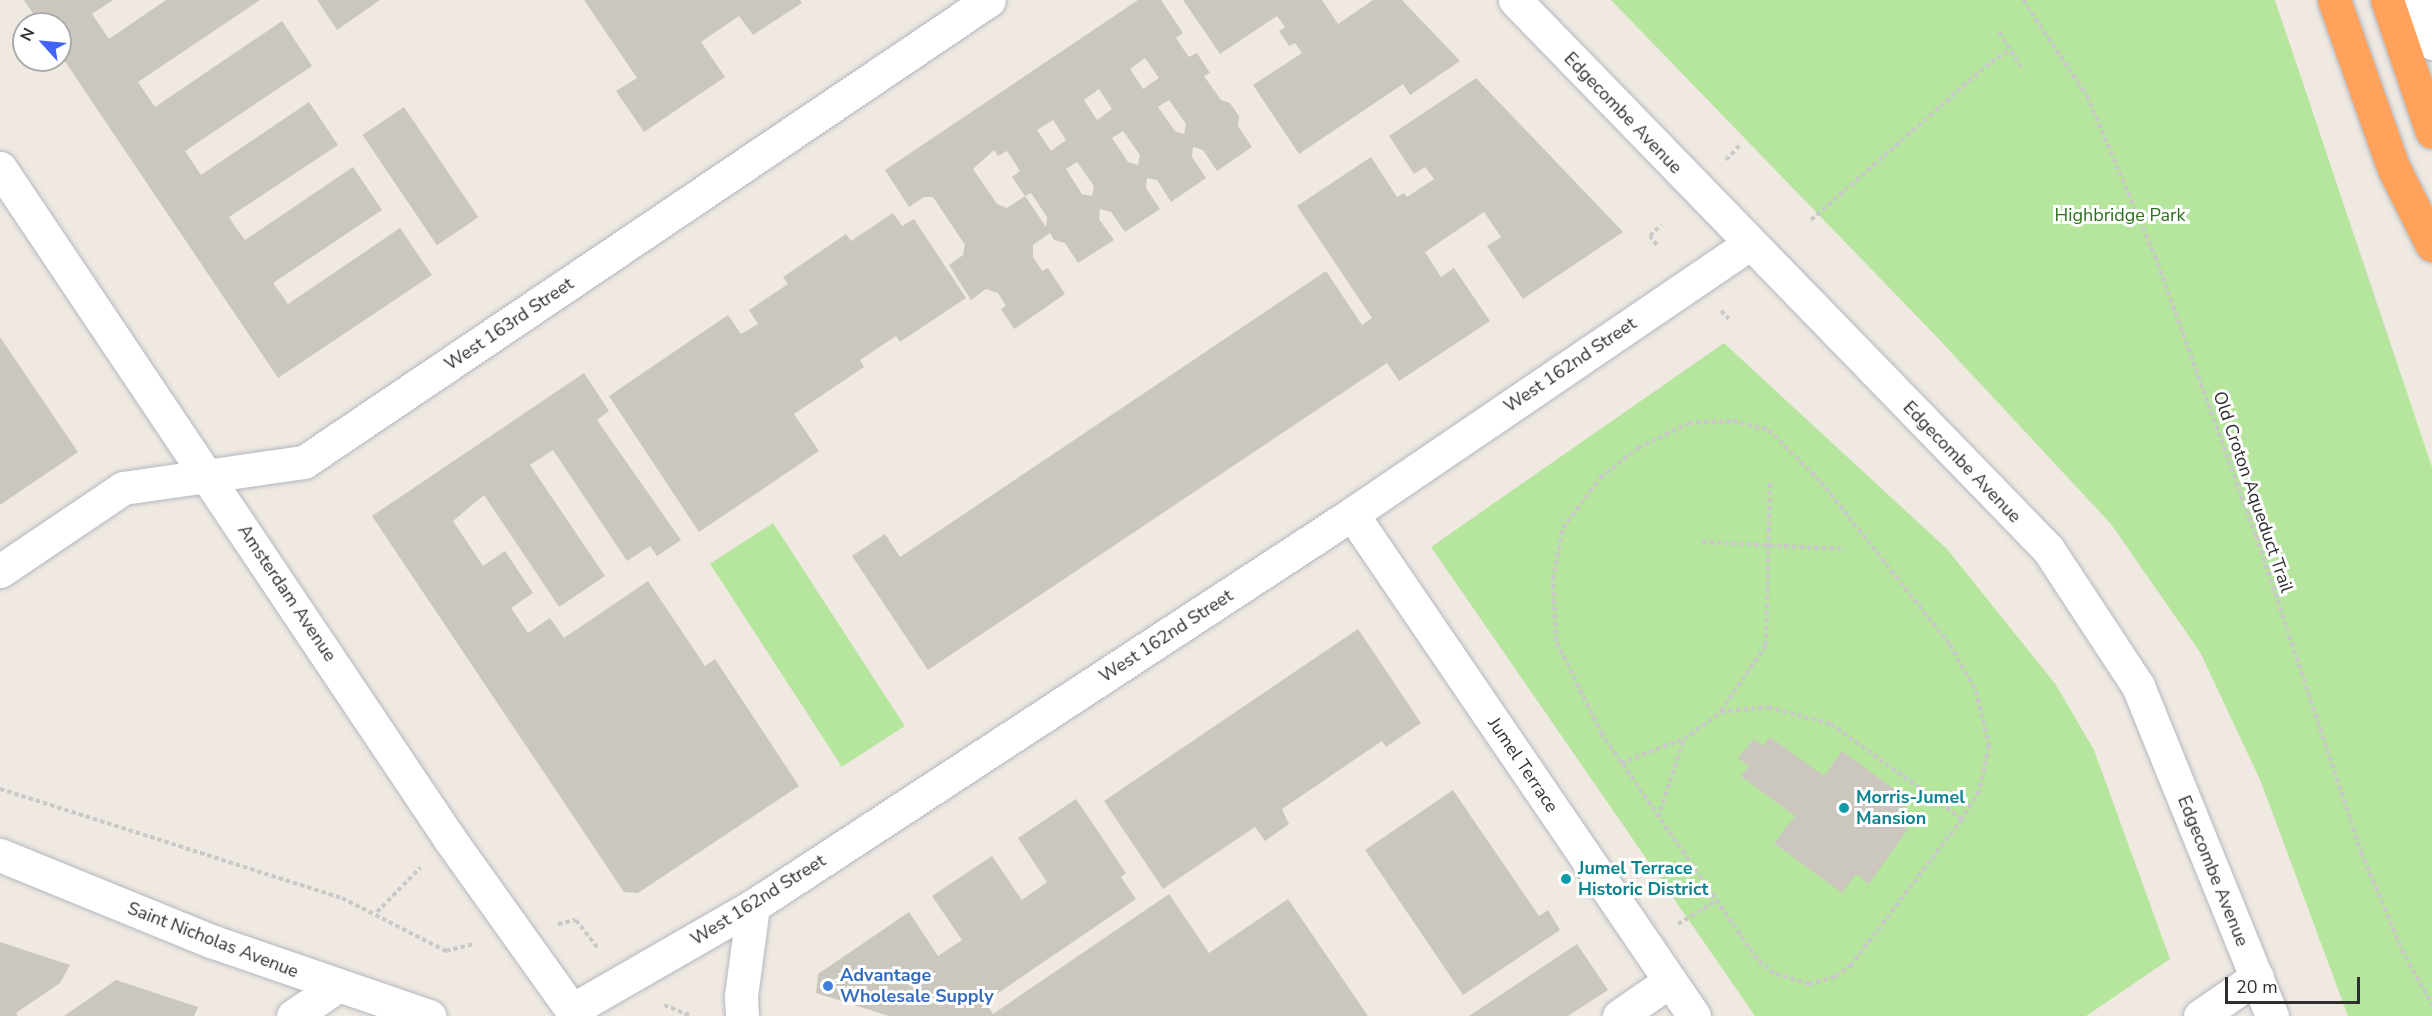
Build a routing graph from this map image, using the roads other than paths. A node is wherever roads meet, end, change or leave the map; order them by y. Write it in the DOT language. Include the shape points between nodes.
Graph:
graph roads {
  1 [pos="989,0"];
  2 [pos="1515,0"];
  3 [pos="2334,0"];
  4 [pos="2387,0"];
  5 [pos="2419,0"];
  6 [pos="2432,43"];
  7 [pos="2432,132"];
  8 [pos="0,168"];
  9 [pos="1749,244"];
  10 [pos="2432,245"];
  11 [pos="209,475"];
  12 [pos="1352,514"];
  13 [pos="0,571"];
  14 [pos="0,855"];
  15 [pos="753,906"];
  16 [pos="2257,977"];
  17 [pos="1670,981"];
  18 [pos="336,987"];
  19 [pos="569,1014"];
  20 [pos="293,1016"];
  21 [pos="429,1016"];
  22 [pos="742,1016"];
  23 [pos="1619,1016"];
  24 [pos="1694,1016"];
  25 [pos="2200,1016"];
  26 [pos="2272,1016"];
  1 -- 11 [label="street, West 163rd Street" via="304,462"];
  2 -- 9 [label="street, Edgecombe Avenue"];
  3 -- 10 [label="highway" via="2394,168"];
  4 -- 7 [label="highway"];
  5 -- 6 [label="street"];
  8 -- 11 [label="street, Amsterdam Avenue"];
  9 -- 12 [label="street, West 162nd Street"];
  9 -- 16 [label="street, Edgecombe Avenue" via="2048,549 2139,686"];
  11 -- 13 [label="street, West 163rd Street" via="123,488"];
  11 -- 19 [label="street, Amsterdam Avenue"];
  12 -- 15 [label="street, West 162nd Street"];
  12 -- 17 [label="street, Jumel Terrace"];
  14 -- 18 [label="street, Saint Nicholas Avenue"];
  15 -- 19 [label="street, West 162nd Street"];
  15 -- 22 [label="street"];
  16 -- 25 [label="street"];
  16 -- 26 [label="street, Edgecombe Avenue"];
  17 -- 23 [label="street"];
  17 -- 24 [label="street, Jumel Terrace"];
  18 -- 20 [label="street"];
  18 -- 21 [label="street, Saint Nicholas Avenue"];
}
